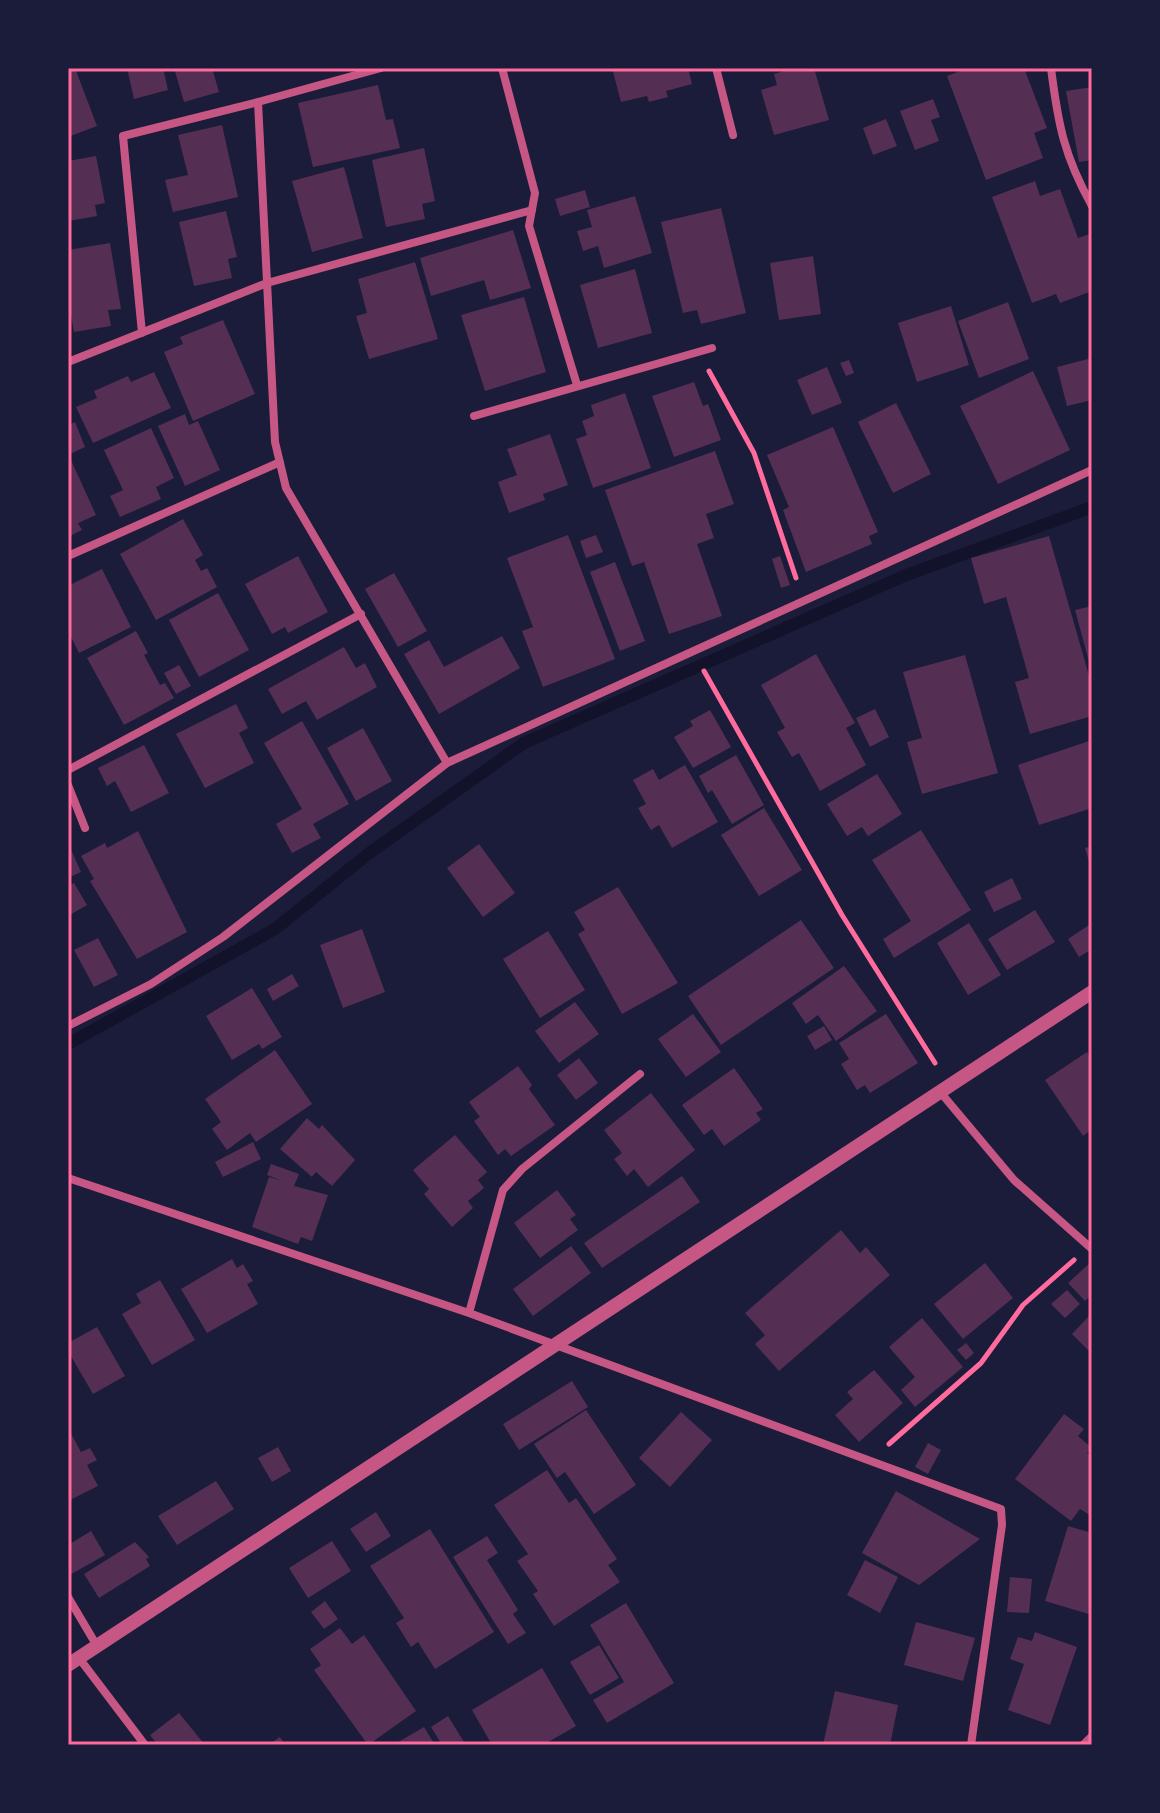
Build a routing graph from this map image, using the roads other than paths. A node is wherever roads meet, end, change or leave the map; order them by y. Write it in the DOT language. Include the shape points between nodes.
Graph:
graph roads {
  1 [pos="381,68"];
  2 [pos="503,68"];
  3 [pos="716,68"];
  4 [pos="1051,68"];
  5 [pos="258,102"];
  6 [pos="733,135"];
  7 [pos="1092,206"];
  8 [pos="532,210"];
  9 [pos="267,283"];
  10 [pos="142,333"];
  11 [pos="712,348"];
  12 [pos="68,362"];
  13 [pos="577,385"];
  14 [pos="474,416"];
  15 [pos="280,462"];
  16 [pos="1092,470"];
  17 [pos="68,556"];
  18 [pos="361,614"];
  19 [pos="447,763"];
  20 [pos="68,770"];
  21 [pos="68,785"];
  22 [pos="85,828"];
  23 [pos="1092,992"];
  24 [pos="68,1026"];
  25 [pos="640,1074"];
  26 [pos="941,1093"];
  27 [pos="68,1178"];
  28 [pos="1091,1248"];
  29 [pos="469,1313"];
  30 [pos="555,1344"];
  31 [pos="68,1597"];
  32 [pos="97,1646"];
  33 [pos="73,1661"];
  34 [pos="1092,1736"];
  35 [pos="145,1745"];
  36 [pos="971,1745"];
  37 [pos="1083,1745"];
  1 -- 5 [label="street"];
  2 -- 8 [label="street" via="535,193"];
  3 -- 6 [label="street"];
  4 -- 7 [label="street" via="1069,165"];
  5 -- 9 [label="street"];
  5 -- 10 [label="street" via="123,136"];
  8 -- 9 [label="street"];
  8 -- 13 [label="street" via="529,226"];
  9 -- 10 [label="street"];
  9 -- 15 [label="street"];
  10 -- 12 [label="street"];
  11 -- 13 [label="street"];
  13 -- 14 [label="street"];
  15 -- 17 [label="street"];
  15 -- 18 [label="street" via="286,488"];
  16 -- 19 [label="street"];
  18 -- 19 [label="street"];
  18 -- 20 [label="street"];
  19 -- 24 [label="street" via="223,937 151,984"];
  21 -- 22 [label="street"];
  23 -- 26 [label="street"];
  25 -- 29 [label="street" via="503,1190"];
  26 -- 28 [label="street" via="1014,1180"];
  26 -- 30 [label="street"];
  27 -- 29 [label="street"];
  29 -- 30 [label="street"];
  30 -- 32 [label="street"];
  30 -- 36 [label="street" via="1001,1509"];
  31 -- 32 [label="street"];
  32 -- 33 [label="street"];
  33 -- 35 [label="street"];
  34 -- 37 [label="street"];
}
